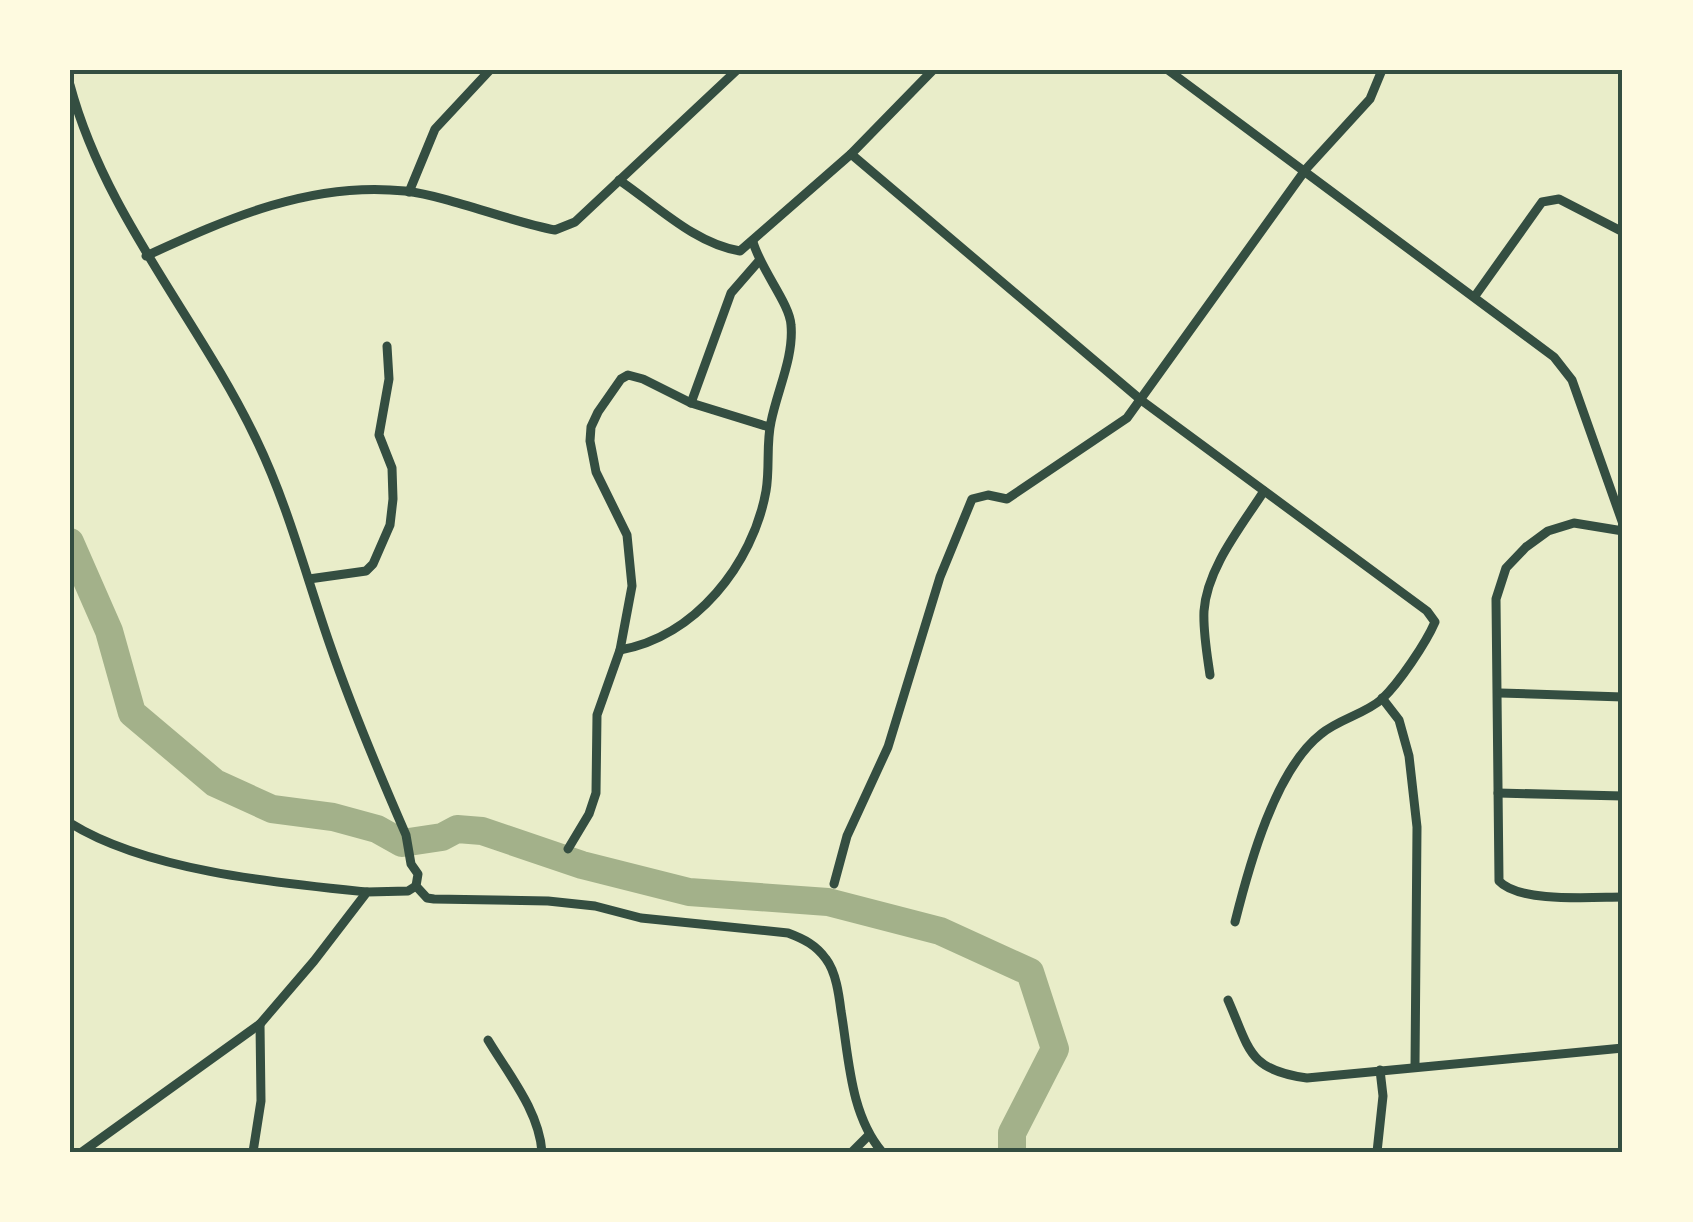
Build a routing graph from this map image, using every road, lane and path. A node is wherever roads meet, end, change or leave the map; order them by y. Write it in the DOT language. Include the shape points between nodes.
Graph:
graph roads {
  1 [pos="490,70"];
  2 [pos="737,70"];
  3 [pos="933,70"];
  4 [pos="1168,70"];
  5 [pos="1382,70"];
  6 [pos="70,85"];
  7 [pos="852,154"];
  8 [pos="1306,170"];
  9 [pos="619,180"];
  10 [pos="409,192"];
  11 [pos="1623,232"];
  12 [pos="754,242"];
  13 [pos="146,256"];
  14 [pos="758,262"];
  15 [pos="1475,296"];
  16 [pos="387,346"];
  17 [pos="1141,400"];
  18 [pos="691,403"];
  19 [pos="770,427"];
  20 [pos="1264,491"];
  21 [pos="1623,528"];
  22 [pos="309,579"];
  23 [pos="620,650"];
  24 [pos="1210,675"];
  25 [pos="1500,694"];
  26 [pos="1623,697"];
  27 [pos="1382,698"];
  28 [pos="1498,793"];
  29 [pos="1623,796"];
  30 [pos="70,823"];
  31 [pos="568,850"];
  32 [pos="834,884"];
  33 [pos="416,886"];
  34 [pos="367,892"];
  35 [pos="1623,897"];
  36 [pos="1234,922"];
  37 [pos="1228,1000"];
  38 [pos="260,1024"];
  39 [pos="488,1040"];
  40 [pos="1623,1048"];
  41 [pos="1415,1067"];
  42 [pos="1380,1070"];
  43 [pos="868,1136"];
  44 [pos="82,1152"];
  45 [pos="252,1152"];
  46 [pos="542,1152"];
  47 [pos="852,1152"];
  48 [pos="882,1152"];
  49 [pos="1377,1152"];
  1 -- 10 [label="street" via="435,129"];
  2 -- 9 [label="street"];
  3 -- 7 [label="street"];
  4 -- 8 [label="street"];
  5 -- 8 [label="street" via="1370,99"];
  6 -- 13 [label="street" via="80,123"];
  7 -- 12 [label="street"];
  7 -- 17 [label="street"];
  8 -- 15 [label="street"];
  8 -- 17 [label="street"];
  9 -- 10 [label="street" via="575,222 556,230"];
  9 -- 12 [label="street" via="705,240 740,251"];
  10 -- 13 [label="street" via="359,189 283,200"];
  11 -- 15 [label="street" via="1559,198 1542,202"];
  12 -- 14 [label="street"];
  13 -- 22 [label="street" via="240,405"];
  14 -- 18 [label="street" via="731,293"];
  14 -- 19 [label="street" via="792,324"];
  15 -- 21 [label="street" via="1554,356 1572,380"];
  16 -- 22 [label="street" via="379,434 392,468 390,525 366,571"];
  17 -- 20 [label="street"];
  17 -- 32 [label="street" via="1128,418 1006,499 972,499"];
  18 -- 19 [label="street"];
  18 -- 23 [label="street" via="628,376 591,426 596,472 626,535 632,586"];
  19 -- 23 [label="street" via="766,492 754,534 728,578 666,637"];
  20 -- 24 [label="street" via="1207,592"];
  20 -- 27 [label="street" via="1435,622"];
  21 -- 25 [label="street" via="1574,523 1548,531 1506,568 1496,599"];
  22 -- 33 [label="street" via="406,835"];
  23 -- 31 [label="street" via="596,715 596,793"];
  25 -- 26 [label="street"];
  25 -- 28 [label="street"];
  27 -- 36 [label="street" via="1320,734 1285,779 1252,852"];
  27 -- 41 [label="street" via="1399,720 1418,828"];
  28 -- 29 [label="street"];
  28 -- 35 [label="street" via="1499,881 1506,890"];
  30 -- 34 [label="street" via="180,862 272,882"];
  33 -- 34 [label="street"];
  33 -- 43 [label="street" via="434,899 595,906 640,918 788,932 810,942 829,962"];
  34 -- 38 [label="street"];
  37 -- 42 [label="street" via="1259,1064 1307,1078"];
  38 -- 44 [label="street"];
  38 -- 45 [label="street" via="261,1101"];
  39 -- 46 [label="street" via="539,1128"];
  40 -- 41 [label="street"];
  41 -- 42 [label="street"];
  42 -- 49 [label="street"];
  43 -- 47 [label="street"];
  43 -- 48 [label="street"];
}
